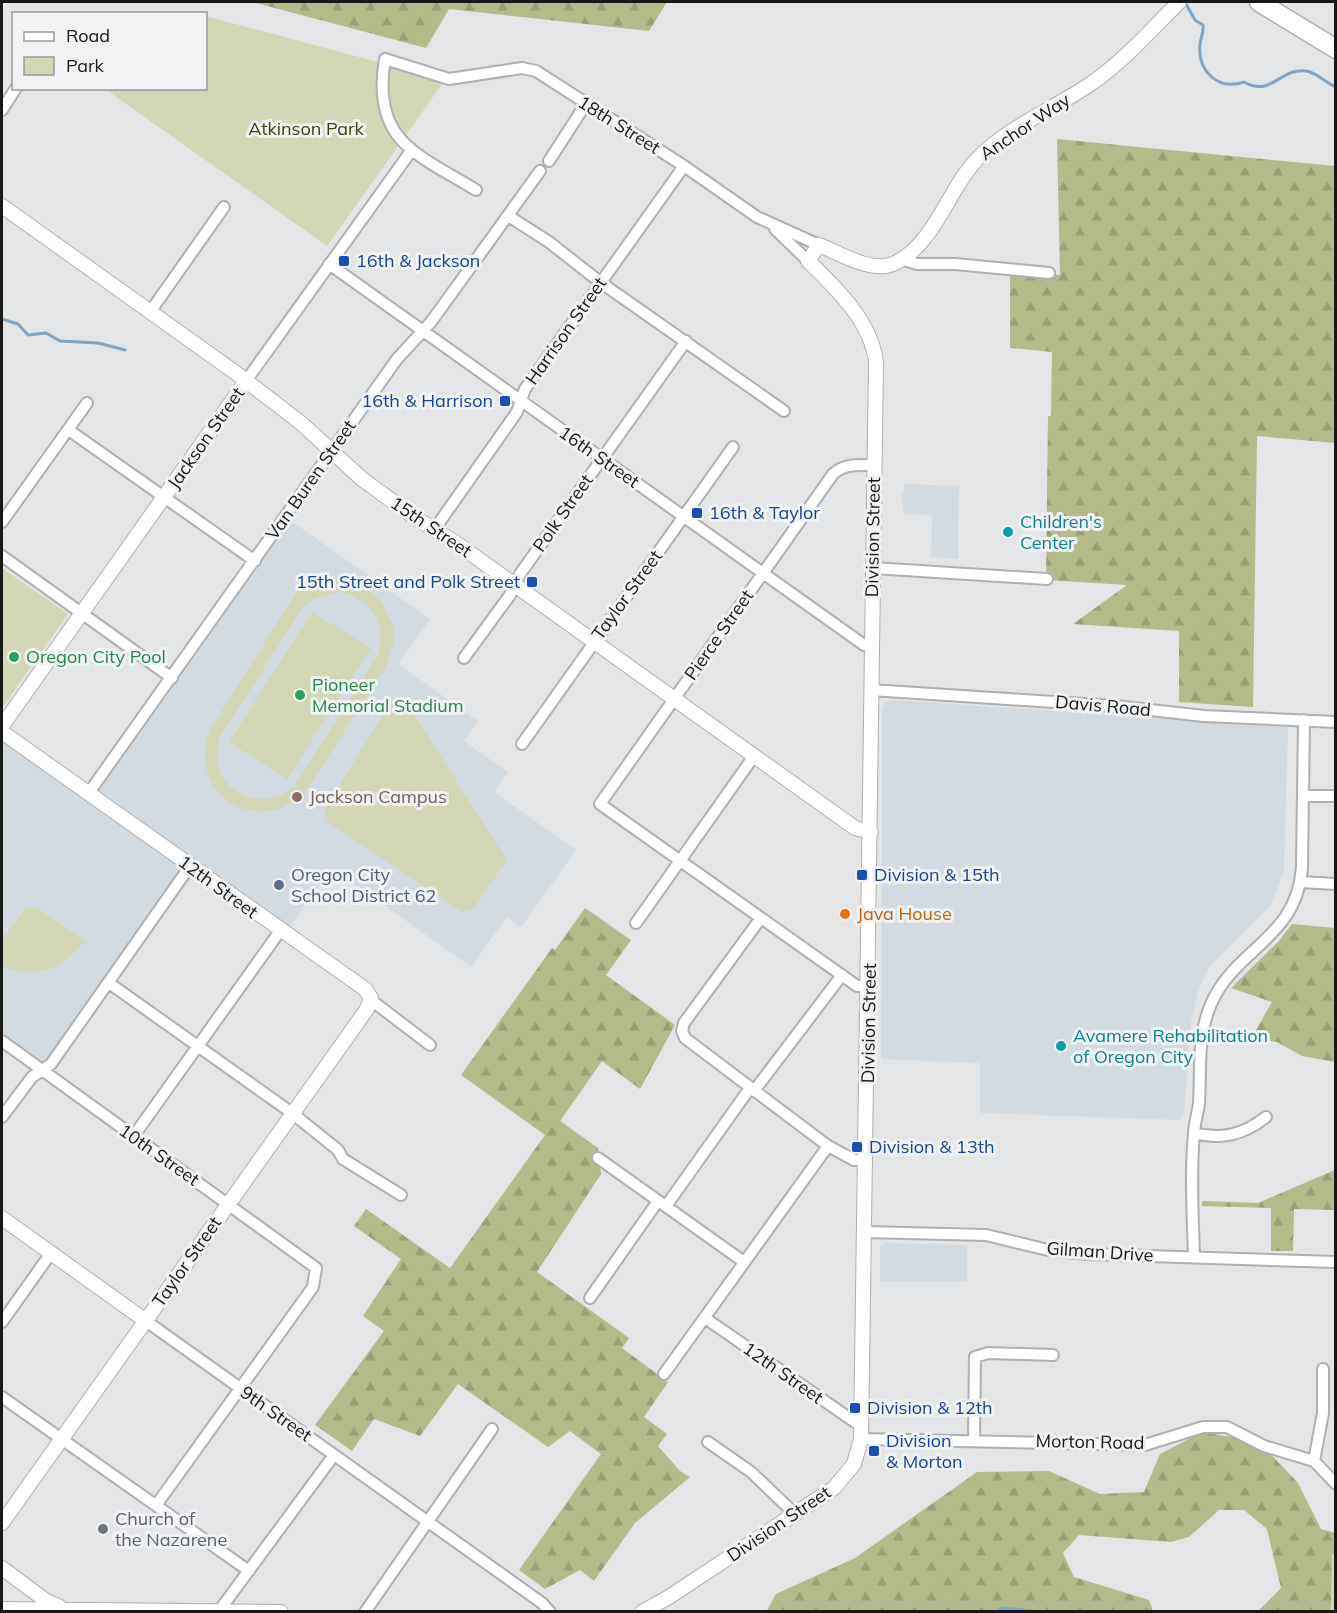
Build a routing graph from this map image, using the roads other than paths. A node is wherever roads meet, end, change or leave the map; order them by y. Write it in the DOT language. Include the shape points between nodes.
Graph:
graph roads {
  1 [pos="1179,2"];
  2 [pos="1259,2"];
  3 [pos="1335,49"];
  4 [pos="15,90"];
  5 [pos="585,105"];
  6 [pos="2,110"];
  7 [pos="411,151"];
  8 [pos="549,161"];
  9 [pos="684,166"];
  10 [pos="540,171"];
  11 [pos="476,190"];
  12 [pos="2,206"];
  13 [pos="224,207"];
  14 [pos="510,217"];
  15 [pos="770,225"];
  16 [pos="819,245"];
  17 [pos="901,259"];
  18 [pos="808,261"];
  19 [pos="329,264"];
  20 [pos="1049,273"];
  21 [pos="600,282"];
  22 [pos="150,312"];
  23 [pos="863,322"];
  24 [pos="423,331"];
  25 [pos="686,340"];
  26 [pos="246,381"];
  27 [pos="521,401"];
  28 [pos="87,403"];
  29 [pos="784,411"];
  30 [pos="70,431"];
  31 [pos="733,447"];
  32 [pos="331,452"];
  33 [pos="602,459"];
  34 [pos="874,465"];
  35 [pos="164,497"];
  36 [pos="684,517"];
  37 [pos="2,522"];
  38 [pos="434,530"];
  39 [pos="2,556"];
  40 [pos="255,561"];
  41 [pos="873,568"];
  42 [pos="763,573"];
  43 [pos="1047,579"];
  44 [pos="514,585"];
  45 [pos="81,613"];
  46 [pos="593,641"];
  47 [pos="871,645"];
  48 [pos="464,658"];
  49 [pos="172,678"];
  50 [pos="871,690"];
  51 [pos="675,699"];
  52 [pos="1304,720"];
  53 [pos="1335,722"];
  54 [pos="2,726"];
  55 [pos="2,732"];
  56 [pos="522,744"];
  57 [pos="754,756"];
  58 [pos="88,794"];
  59 [pos="1303,796"];
  60 [pos="1335,796"];
  61 [pos="871,832"];
  62 [pos="680,859"];
  63 [pos="190,866"];
  64 [pos="1301,882"];
  65 [pos="1335,884"];
  66 [pos="761,918"];
  67 [pos="636,923"];
  68 [pos="280,931"];
  69 [pos="842,975"];
  70 [pos="109,983"];
  71 [pos="869,986"];
  72 [pos="371,1000"];
  73 [pos="2,1041"];
  74 [pos="430,1045"];
  75 [pos="197,1048"];
  76 [pos="42,1071"];
  77 [pos="752,1090"];
  78 [pos="292,1113"];
  79 [pos="2,1117"];
  80 [pos="1266,1117"];
  81 [pos="1194,1133"];
  82 [pos="133,1137"];
  83 [pos="828,1146"];
  84 [pos="598,1158"];
  85 [pos="866,1160"];
  86 [pos="401,1195"];
  87 [pos="662,1203"];
  88 [pos="227,1204"];
  89 [pos="2,1218"];
  90 [pos="865,1232"];
  91 [pos="51,1253"];
  92 [pos="1194,1257"];
  93 [pos="744,1262"];
  94 [pos="1335,1262"];
  95 [pos="590,1298"];
  96 [pos="705,1318"];
  97 [pos="146,1321"];
  98 [pos="2,1322"];
  99 [pos="1053,1355"];
  100 [pos="1323,1369"];
  101 [pos="664,1374"];
  102 [pos="241,1389"];
  103 [pos="2,1396"];
  104 [pos="492,1429"];
  105 [pos="862,1433"];
  106 [pos="62,1438"];
  107 [pos="974,1440"];
  108 [pos="708,1443"];
  109 [pos="334,1455"];
  110 [pos="1314,1461"];
  111 [pos="1335,1484"];
  112 [pos="157,1504"];
  113 [pos="795,1514"];
  114 [pos="428,1520"];
  115 [pos="2,1523"];
  116 [pos="2,1568"];
  117 [pos="249,1571"];
  118 [pos="2,1609"];
  119 [pos="68,1609"];
  120 [pos="158,1611"];
  121 [pos="219,1611"];
  122 [pos="281,1611"];
  123 [pos="364,1611"];
  124 [pos="550,1611"];
  125 [pos="642,1611"];
  1 -- 17 [label="street, Anchor Way" via="1124,57 981,156 920,242"];
  2 -- 3 [label="main road"];
  4 -- 6 [label="street"];
  5 -- 7 [label="street, 18th Street" via="536,71 522,68 455,79 386,60 382,95 388,118 396,136"];
  5 -- 8 [label="street"];
  5 -- 9 [label="street, 18th Street"];
  7 -- 11 [label="street"];
  7 -- 19 [label="street, Jackson Street"];
  9 -- 15 [label="street, 18th Street"];
  9 -- 21 [label="street, Harrison Street"];
  10 -- 14 [label="street, Van Buren Street"];
  12 -- 22 [label="street, 15th Street"];
  13 -- 22 [label="street"];
  14 -- 21 [label="street"];
  14 -- 24 [label="street, Van Buren Street"];
  15 -- 16 [label="street, 18th Street"];
  15 -- 18 [label="street, 18th Street"];
  16 -- 17 [label="street, 18th Street" via="874,266 890,265"];
  16 -- 18 [label="street"];
  17 -- 20 [label="street" via="917,264"];
  18 -- 23 [label="street, 18th Street"];
  19 -- 24 [label="street, 16th Street"];
  19 -- 26 [label="street, Jackson Street"];
  21 -- 25 [label="street"];
  21 -- 27 [label="street, Harrison Street"];
  22 -- 26 [label="street, 15th Street"];
  23 -- 34 [label="street, Division Street" via="876,362"];
  24 -- 27 [label="street, 16th Street"];
  24 -- 32 [label="street, Van Buren Street" via="397,359"];
  25 -- 29 [label="street"];
  25 -- 33 [label="street, Polk Street"];
  26 -- 32 [label="street, 15th Street" via="301,423"];
  26 -- 35 [label="street, Jackson Street"];
  27 -- 33 [label="street, 16th Street"];
  27 -- 38 [label="street, Harrison Street"];
  28 -- 30 [label="street"];
  30 -- 35 [label="street"];
  30 -- 37 [label="street" via="63,435"];
  31 -- 36 [label="street, Taylor Street"];
  32 -- 38 [label="street, 15th Street" via="396,505"];
  32 -- 40 [label="street, Van Buren Street"];
  33 -- 36 [label="street, 16th Street"];
  33 -- 44 [label="street, Polk Street"];
  34 -- 41 [label="street, Division Street"];
  34 -- 42 [label="street, Pierce Street" via="840,468"];
  35 -- 40 [label="street"];
  35 -- 45 [label="street, Jackson Street"];
  36 -- 42 [label="street, 16th Street"];
  36 -- 46 [label="street, Taylor Street"];
  38 -- 44 [label="street, 15th Street"];
  39 -- 45 [label="street"];
  40 -- 49 [label="street, Van Buren Street"];
  41 -- 43 [label="street"];
  41 -- 47 [label="street, Division Street"];
  42 -- 47 [label="street, 16th Street" via="864,645"];
  42 -- 51 [label="street, Pierce Street"];
  44 -- 46 [label="street, 15th Street"];
  44 -- 48 [label="street, Polk Street"];
  45 -- 49 [label="street"];
  45 -- 54 [label="street, Jackson Street"];
  46 -- 51 [label="street, 15th Street"];
  46 -- 56 [label="street, Taylor Street"];
  47 -- 50 [label="street, Division Street"];
  49 -- 58 [label="street, Van Buren Street"];
  50 -- 52 [label="street, Davis Road"];
  50 -- 61 [label="street, Division Street"];
  51 -- 57 [label="street, 15th Street"];
  51 -- 62 [label="street, Pierce Street" via="600,804"];
  52 -- 53 [label="street, Davis Road"];
  52 -- 59 [label="street"];
  55 -- 58 [label="street, 12th Street"];
  57 -- 61 [label="street, 15th Street" via="855,828"];
  57 -- 62 [label="street"];
  58 -- 63 [label="street, 12th Street"];
  59 -- 60 [label="street"];
  59 -- 64 [label="street"];
  61 -- 71 [label="street, Division Street"];
  62 -- 66 [label="street"];
  62 -- 67 [label="street"];
  63 -- 68 [label="street, 12th Street"];
  63 -- 70 [label="street"];
  64 -- 65 [label="street"];
  64 -- 81 [label="street" via="1281,925 1243,961 1212,1001 1200,1049"];
  66 -- 69 [label="street"];
  66 -- 77 [label="street" via="682,1031 685,1038"];
  68 -- 72 [label="street, 12th Street" via="367,991"];
  68 -- 75 [label="street"];
  69 -- 71 [label="street" via="857,986"];
  69 -- 77 [label="street"];
  70 -- 75 [label="street"];
  70 -- 76 [label="street"];
  71 -- 85 [label="street, Division Street"];
  72 -- 74 [label="street, 12th Street"];
  72 -- 78 [label="street, Taylor Street"];
  73 -- 76 [label="street, 10th Street"];
  75 -- 78 [label="street"];
  75 -- 82 [label="street"];
  76 -- 79 [label="street" via="32,1077"];
  76 -- 82 [label="street, 10th Street"];
  77 -- 83 [label="street"];
  77 -- 87 [label="street"];
  78 -- 86 [label="street" via="338,1150 343,1159"];
  78 -- 88 [label="street, Taylor Street"];
  80 -- 81 [label="street" via="1230,1136"];
  81 -- 92 [label="street"];
  82 -- 88 [label="street, 10th Street"];
  83 -- 85 [label="street" via="854,1160"];
  83 -- 93 [label="street"];
  84 -- 87 [label="street"];
  85 -- 90 [label="street, Division Street"];
  87 -- 93 [label="street"];
  87 -- 95 [label="street"];
  88 -- 97 [label="street, Taylor Street"];
  88 -- 102 [label="street, 10th Street" via="316,1268 317,1277"];
  89 -- 91 [label="street, 9th Street"];
  90 -- 92 [label="street, Gilman Drive" via="986,1235 1068,1253"];
  90 -- 105 [label="street, Division Street"];
  91 -- 97 [label="street, 9th Street"];
  91 -- 98 [label="street"];
  92 -- 94 [label="street, Gilman Drive"];
  93 -- 96 [label="street"];
  96 -- 101 [label="street"];
  96 -- 105 [label="street, 12th Street"];
  97 -- 102 [label="street, 9th Street"];
  97 -- 106 [label="street, Taylor Street"];
  99 -- 107 [label="street" via="988,1353 975,1357"];
  100 -- 110 [label="street" via="1323,1413"];
  102 -- 109 [label="street, 9th Street"];
  102 -- 112 [label="street"];
  103 -- 106 [label="street"];
  104 -- 114 [label="street"];
  105 -- 107 [label="street, Morton Road"];
  105 -- 113 [label="street, Division Street" via="856,1461 844,1478"];
  106 -- 112 [label="street"];
  106 -- 115 [label="street, Taylor Street"];
  107 -- 110 [label="street, Morton Road" via="1145,1445 1203,1426 1216,1426 1238,1430 1264,1446"];
  108 -- 113 [label="street" via="751,1472"];
  109 -- 114 [label="street, 9th Street"];
  109 -- 117 [label="street"];
  110 -- 111 [label="street"];
  112 -- 117 [label="street"];
  113 -- 125 [label="street, Division Street"];
  114 -- 123 [label="street"];
  114 -- 124 [label="street, 9th Street"];
  116 -- 119 [label="street" via="45,1600"];
  117 -- 121 [label="street"];
  118 -- 119 [label="street"];
  119 -- 120 [label="street"];
  120 -- 121 [label="street"];
  121 -- 122 [label="street"];
}
